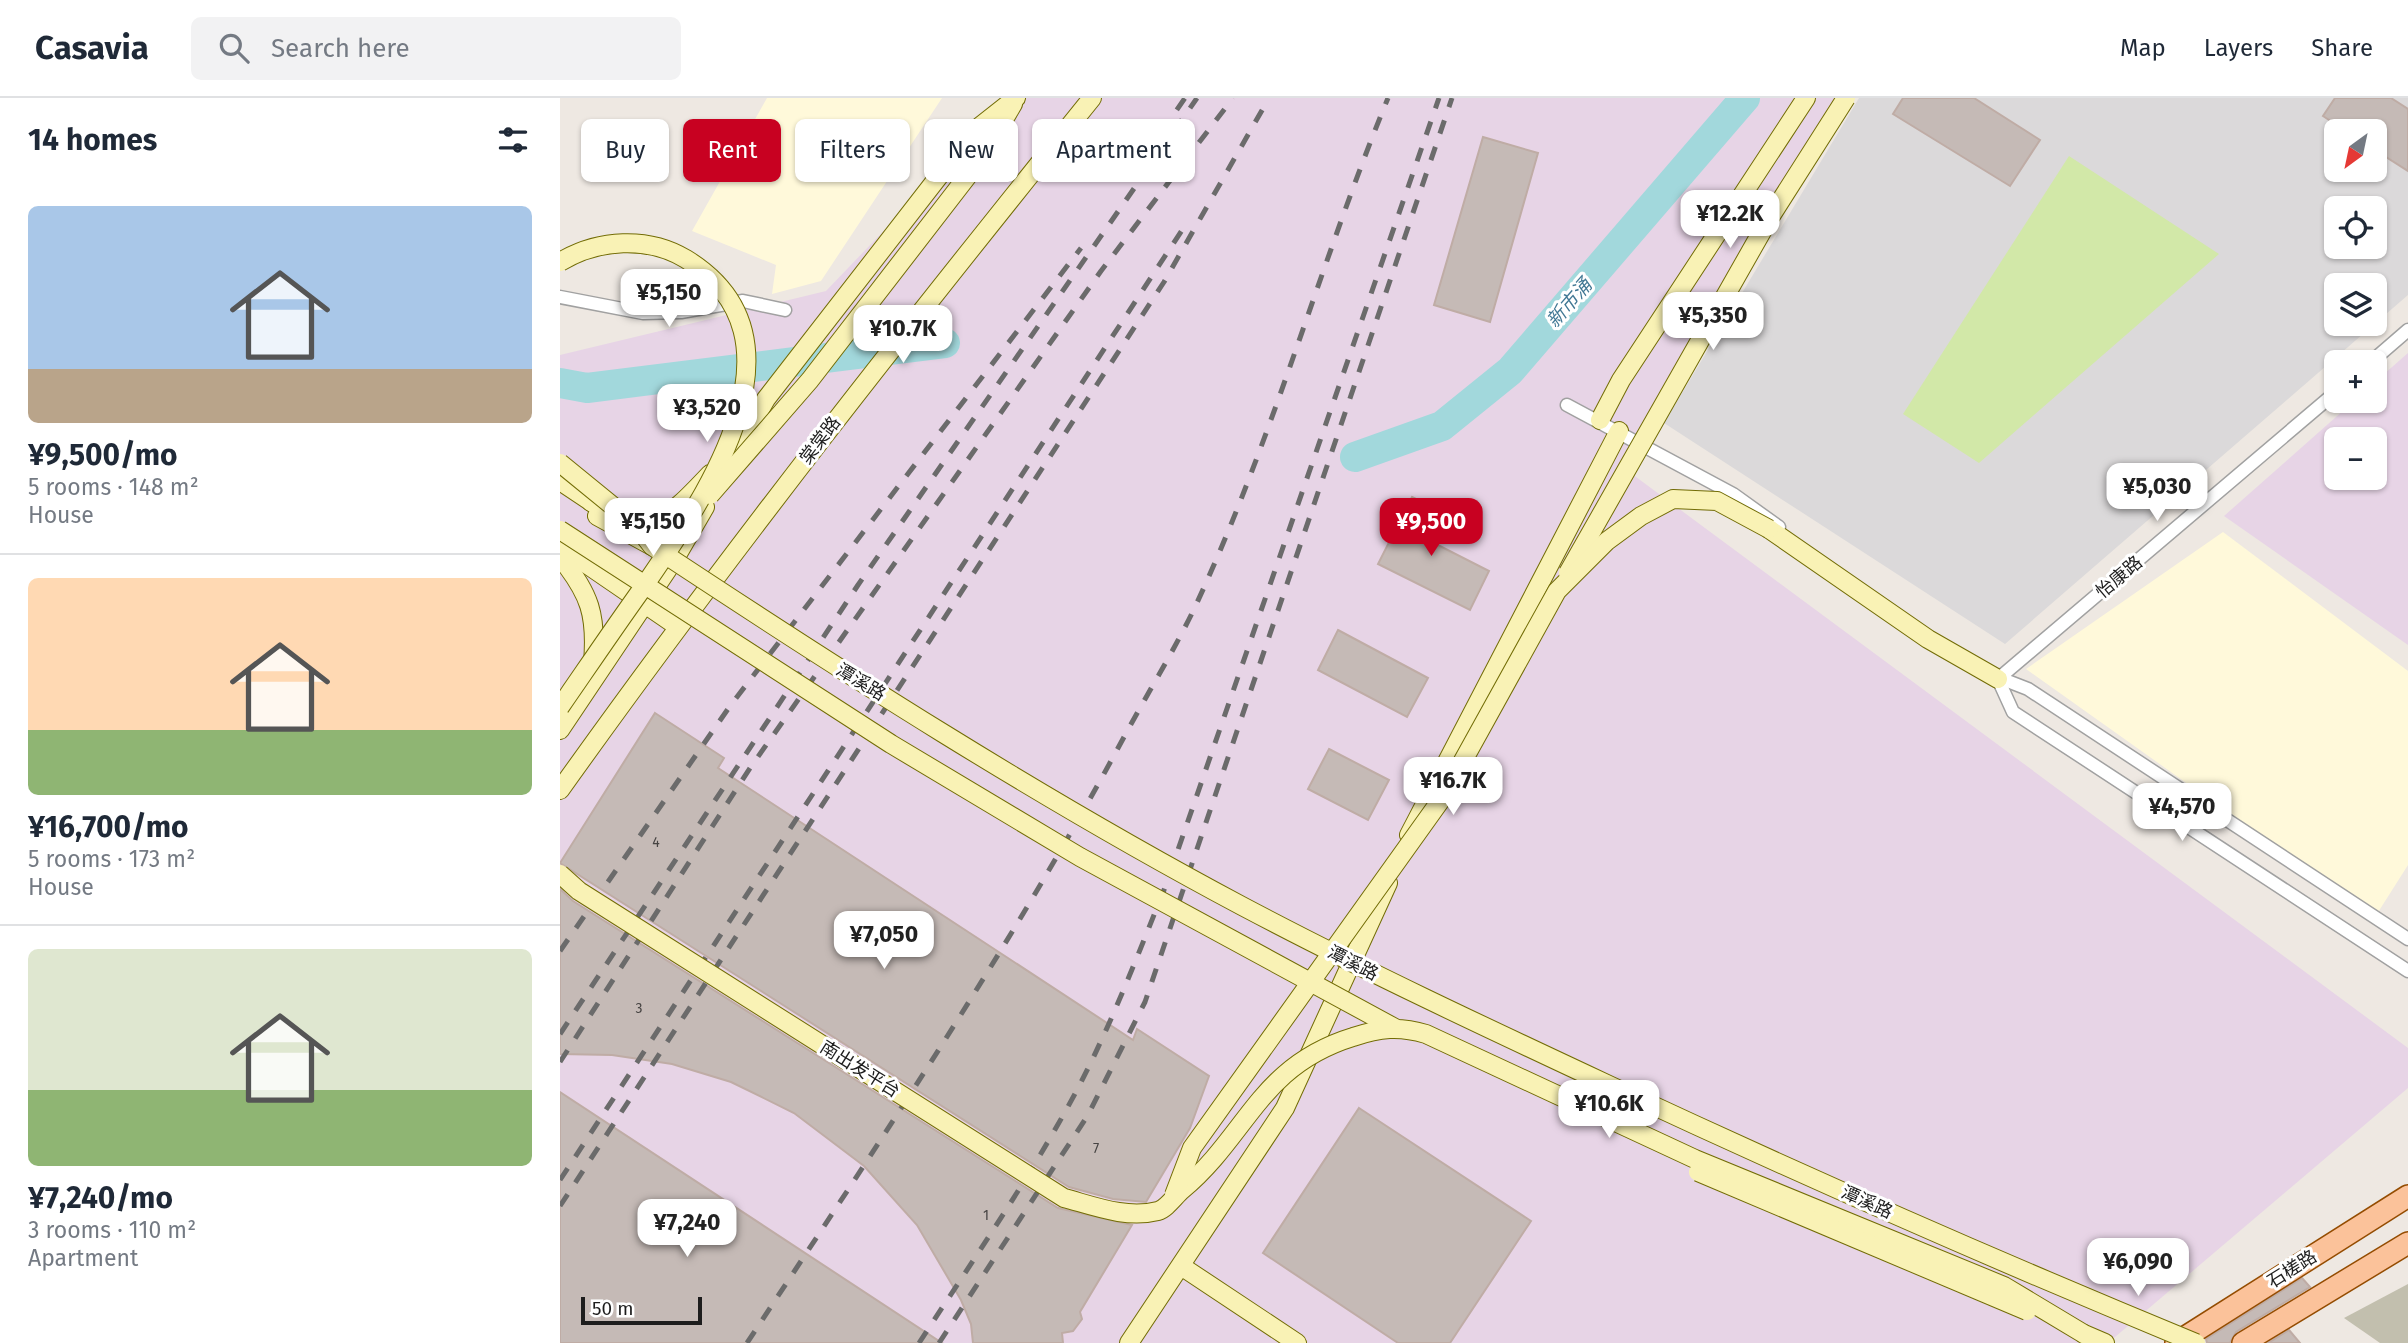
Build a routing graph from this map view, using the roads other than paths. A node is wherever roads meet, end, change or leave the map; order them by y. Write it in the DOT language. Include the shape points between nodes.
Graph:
graph roads {
  1 [pos="1016,98"];
  2 [pos="1092,98"];
  3 [pos="1806,98"];
  4 [pos="1846,98"];
  5 [pos="560,262"];
  6 [pos="560,297"];
  7 [pos="785,310"];
  8 [pos="2408,330"];
  9 [pos="2385,350"];
  10 [pos="2324,402"];
  11 [pos="1567,405"];
  12 [pos="1600,420"];
  13 [pos="1619,431"];
  14 [pos="743,438"];
  15 [pos="560,463"];
  16 [pos="560,481"];
  17 [pos="560,490"];
  18 [pos="591,502"];
  19 [pos="691,517"];
  20 [pos="560,530"];
  21 [pos="560,546"];
  22 [pos="652,546"];
  23 [pos="560,557"];
  24 [pos="676,557"];
  25 [pos="714,580"];
  26 [pos="1557,591"];
  27 [pos="645,605"];
  28 [pos="677,626"];
  29 [pos="1998,679"];
  30 [pos="591,683"];
  31 [pos="560,707"];
  32 [pos="560,730"];
  33 [pos="560,790"];
  34 [pos="560,874"];
  35 [pos="2408,939"];
  36 [pos="2408,971"];
  37 [pos="2408,1196"];
  38 [pos="1172,1198"];
  39 [pos="2408,1243"];
  40 [pos="1181,1266"];
  41 [pos="2084,1334"];
  42 [pos="1129,1343"];
  43 [pos="1297,1343"];
  44 [pos="2105,1343"];
  45 [pos="2176,1343"];
  46 [pos="2196,1343"];
  47 [pos="2244,1343"];
  1 -- 14 [label="street" via="974,131 766,399"];
  1 -- 19 [label="street, bridge" via="980,160 810,380"];
  2 -- 25 [label="street, 棠棠路" via="833,422"];
  3 -- 12 [label="street" via="1621,380"];
  4 -- 26 [label="street, bridge" via="1769,219"];
  5 -- 19 [label="street, bridge" via="598,246 647,244 697,266 732,309 743,335 747,378 738,422"];
  6 -- 7 [label="street" via="643,313 681,312 743,301"];
  8 -- 9 [label="street"];
  10 -- 29 [label="street, 怡康路"];
  11 -- 12 [label="street"];
  12 -- 13 [label="street"];
  13 -- 29 [label="street" via="1733,494"];
  13 -- 40 [label="street" via="1411,832 1285,1108"];
  14 -- 18 [label="street" via="681,505 665,515 648,521 630,519"];
  14 -- 24 [label="street"];
  15 -- 22 [label="street, bridge" via="636,525"];
  16 -- 18 [label="street"];
  17 -- 22 [label="street, 潭溪路"];
  18 -- 24 [label="street"];
  19 -- 31 [label="street, bridge"];
  20 -- 41 [label="street, 潭溪路, bridge" via="891,744 1080,857 1348,1004 1737,1190"];
  21 -- 27 [label="street"];
  22 -- 46 [label="street, 潭溪路, bridge" via="797,642 1097,825 1357,966 1729,1141"];
  23 -- 30 [label="street" via="583,584 593,611"];
  24 -- 25 [label="street"];
  24 -- 27 [label="street"];
  25 -- 28 [label="street, 棠棠路"];
  26 -- 29 [label="street, bridge" via="1641,516 1673,499 1717,502 1769,529 1928,639"];
  26 -- 38 [label="street, bridge" via="1443,797 1192,1148"];
  27 -- 28 [label="street"];
  27 -- 30 [label="street"];
  28 -- 33 [label="street, 棠棠路"];
  29 -- 35 [label="street" via="2028,689"];
  29 -- 36 [label="street" via="2013,712"];
  30 -- 32 [label="street"];
  34 -- 38 [label="street, 南出发平台, bridge" via="579,891 1064,1199 1128,1214 1161,1211"];
  37 -- 45 [label="main road, 石槎路"];
  38 -- 41 [label="street, 南出发平台, bridge" via="1200,1175 1283,1073 1311,1053 1341,1040 1382,1028 1405,1028 1695,1159 2004,1286"];
  39 -- 47 [label="main road"];
  40 -- 42 [label="street"];
  40 -- 43 [label="street"];
  41 -- 44 [label="street, 潭溪路"];
}
